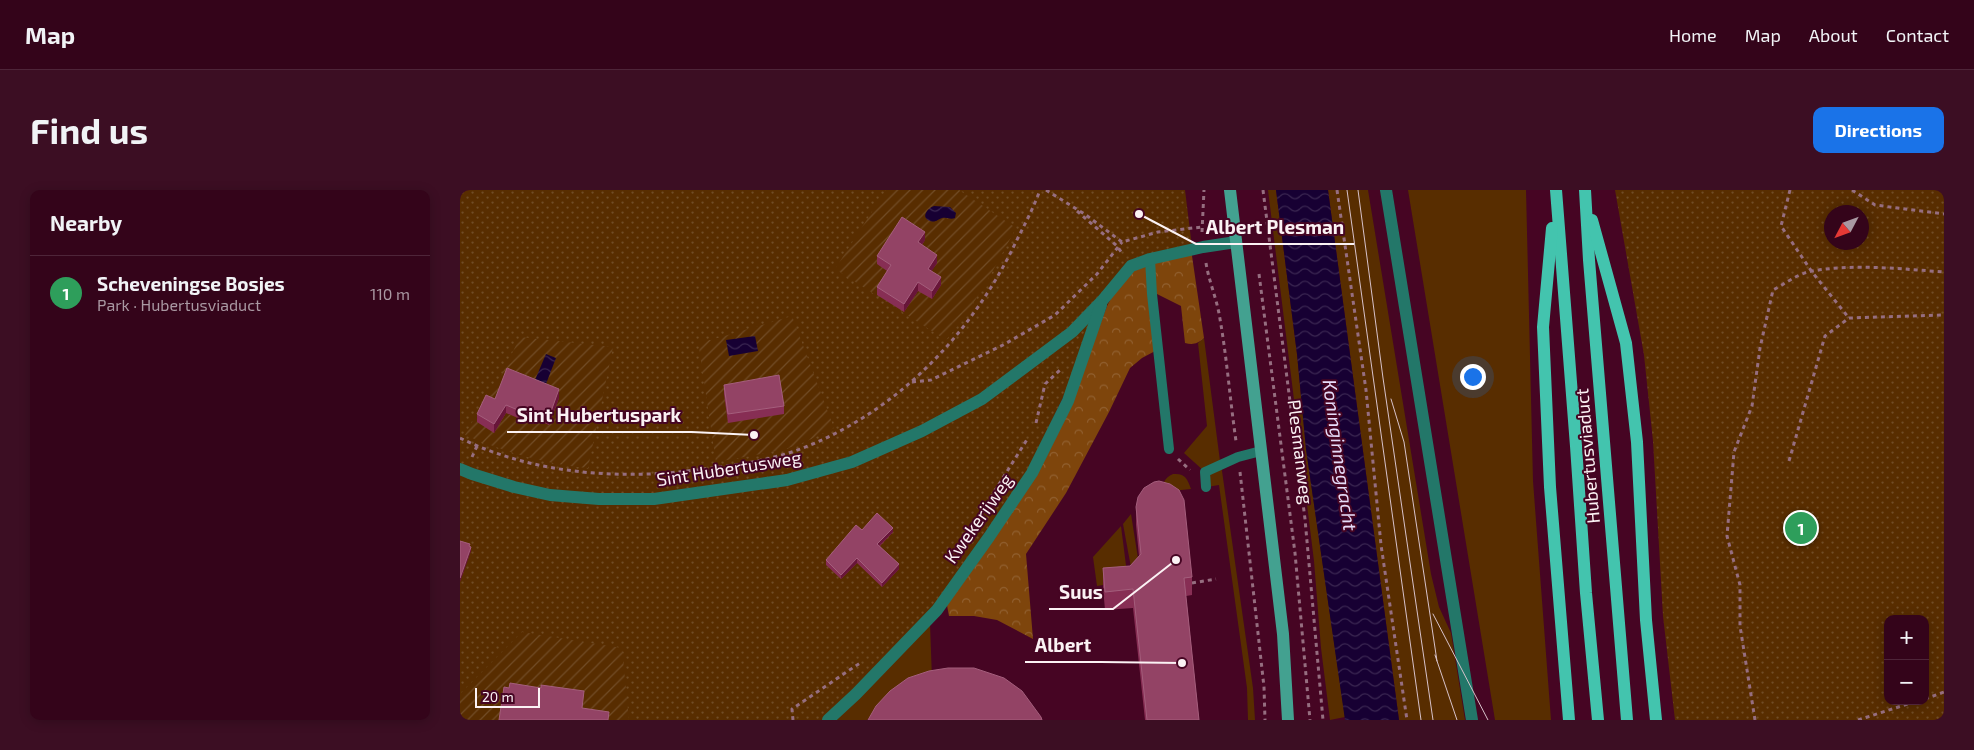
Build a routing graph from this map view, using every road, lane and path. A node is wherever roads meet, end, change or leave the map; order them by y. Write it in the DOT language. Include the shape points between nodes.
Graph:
graph roads {
  1 [pos="1040,190"];
  2 [pos="1046,190"];
  3 [pos="1230,190"];
  4 [pos="1263,190"];
  5 [pos="1337,190"];
  6 [pos="1386,190"];
  7 [pos="1556,190"];
  8 [pos="1790,190"];
  9 [pos="1852,190"];
  10 [pos="1585,194"];
  11 [pos="1944,214"];
  12 [pos="1202,227"];
  13 [pos="1122,242"];
  14 [pos="1236,242"];
  15 [pos="1117,246"];
  16 [pos="1150,259"];
  17 [pos="1131,266"];
  18 [pos="1259,268"];
  19 [pos="1812,272"];
  20 [pos="1944,272"];
  21 [pos="1102,300"];
  22 [pos="1055,315"];
  23 [pos="1944,315"];
  24 [pos="1848,318"];
  25 [pos="1072,332"];
  26 [pos="1066,364"];
  27 [pos="912,382"];
  28 [pos="1035,428"];
  29 [pos="1030,436"];
  30 [pos="460,438"];
  31 [pos="1169,450"];
  32 [pos="1261,451"];
  33 [pos="1789,462"];
  34 [pos="460,468"];
  35 [pos="1206,483"];
  36 [pos="967,535"];
  37 [pos="1216,579"];
  38 [pos="1192,583"];
  39 [pos="865,660"];
  40 [pos="1944,692"];
  41 [pos="1929,697"];
  42 [pos="1905,705"];
  43 [pos="792,720"];
  44 [pos="828,720"];
  45 [pos="1288,720"];
  46 [pos="1310,720"];
  47 [pos="1323,720"];
  48 [pos="1407,720"];
  49 [pos="1472,720"];
  50 [pos="1569,720"];
  51 [pos="1598,720"];
  52 [pos="1627,720"];
  53 [pos="1656,720"];
  54 [pos="1755,720"];
  55 [pos="1858,720"];
  1 -- 27 [label="path" via="1001,272 966,325"];
  2 -- 13 [label="path"];
  2 -- 15 [label="path" via="1080,213"];
  3 -- 14 [label="main road"];
  4 -- 47 [label="path" via="1304,519"];
  5 -- 48 [label="path" via="1366,390 1381,545"];
  6 -- 49 [label="street"];
  7 -- 50 [label="main road" via="1543,327 1550,487"];
  7 -- 51 [label="main road, Hubertusviaduct"];
  8 -- 19 [label="path" via="1780,226"];
  9 -- 11 [label="path" via="1875,206"];
  10 -- 52 [label="main road, Hubertusviaduct"];
  10 -- 53 [label="main road" via="1626,343 1637,442 1646,620"];
  12 -- 13 [label="path" via="1158,232"];
  13 -- 15 [label="path"];
  14 -- 16 [label="street, Sint Hubertusweg"];
  14 -- 32 [label="main road"];
  15 -- 17 [label="path"];
  15 -- 22 [label="path" via="1097,274"];
  16 -- 17 [label="street, Sint Hubertusweg"];
  16 -- 31 [label="lane"];
  17 -- 21 [label="street, Sint Hubertusweg"];
  18 -- 46 [label="path, Plesmanweg" via="1295,553"];
  19 -- 20 [label="path" via="1896,268"];
  19 -- 24 [label="path"];
  19 -- 54 [label="path" via="1806,272 1773,290 1752,406 1734,452 1727,536 1740,586 1740,626"];
  21 -- 25 [label="street, Sint Hubertusweg"];
  21 -- 44 [label="street, Kwekerijweg" via="1068,400 1032,473 937,610"];
  22 -- 25 [label="path"];
  22 -- 27 [label="path" via="1003,345 930,380"];
  23 -- 24 [label="path"];
  24 -- 33 [label="path" via="1826,336"];
  25 -- 34 [label="street, Sint Hubertusweg" via="982,400 852,462 787,480 654,499 599,500 541,493"];
  26 -- 28 [label="path" via="1045,384"];
  27 -- 30 [label="path" via="861,420 807,447 714,468 645,475 583,473 498,454"];
  29 -- 36 [label="path"];
  31 -- 35 [label="path"];
  32 -- 35 [label="lane" via="1205,472"];
  32 -- 45 [label="main road" via="1284,634"];
  37 -- 38 [label="path"];
  39 -- 43 [label="path" via="792,709"];
  40 -- 41 [label="path"];
  42 -- 55 [label="path"];
}
